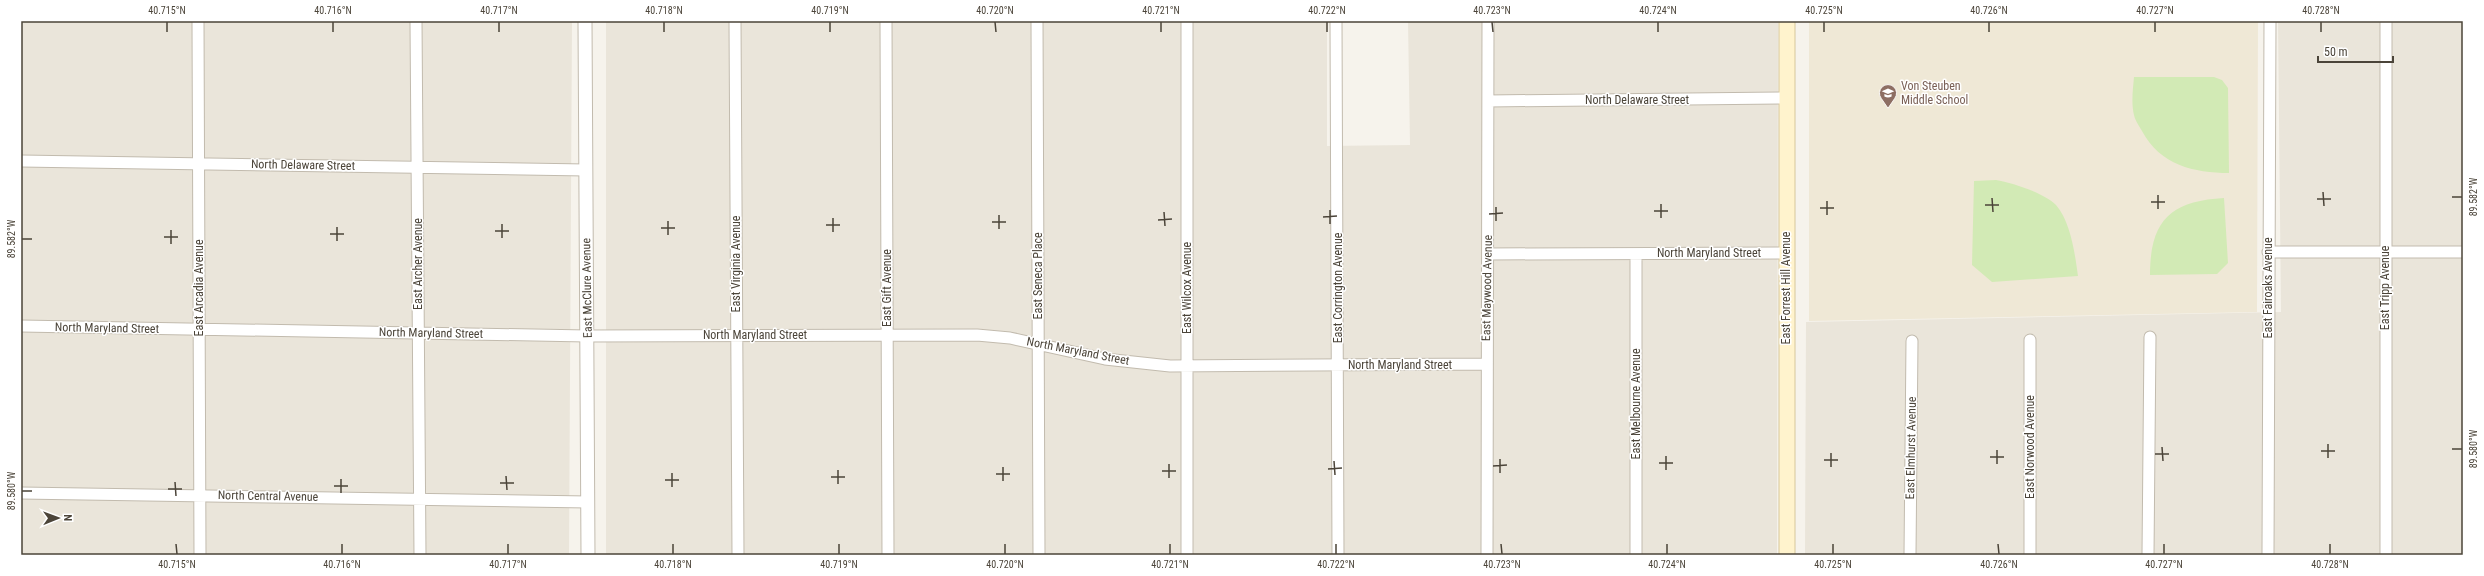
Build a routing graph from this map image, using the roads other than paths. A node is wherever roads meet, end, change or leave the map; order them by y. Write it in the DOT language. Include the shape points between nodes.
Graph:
graph roads {
  1 [pos="198,21"];
  2 [pos="416,21"];
  3 [pos="585,21"];
  4 [pos="735,21"];
  5 [pos="886,21"];
  6 [pos="1037,21"];
  7 [pos="1187,21"];
  8 [pos="1336,21"];
  9 [pos="1488,21"];
  10 [pos="1787,21"];
  11 [pos="2270,21"];
  12 [pos="2386,21"];
  13 [pos="1787,98"];
  14 [pos="1488,101"];
  15 [pos="21,161"];
  16 [pos="199,163"];
  17 [pos="418,167"];
  18 [pos="586,170"];
  19 [pos="2385,251"];
  20 [pos="2268,252"];
  21 [pos="2463,252"];
  22 [pos="1786,253"];
  23 [pos="1488,254"];
  24 [pos="1636,254"];
  25 [pos="21,326"];
  26 [pos="200,329"];
  27 [pos="419,333"];
  28 [pos="737,335"];
  29 [pos="587,336"];
  30 [pos="887,336"];
  31 [pos="2150,337"];
  32 [pos="2030,340"];
  33 [pos="1912,341"];
  34 [pos="1038,345"];
  35 [pos="1487,364"];
  36 [pos="1338,365"];
  37 [pos="1187,367"];
  38 [pos="21,493"];
  39 [pos="200,495"];
  40 [pos="419,499"];
  41 [pos="588,502"];
  42 [pos="200,555"];
  43 [pos="420,555"];
  44 [pos="588,555"];
  45 [pos="738,555"];
  46 [pos="888,555"];
  47 [pos="1038,555"];
  48 [pos="1187,555"];
  49 [pos="1338,555"];
  50 [pos="1487,555"];
  51 [pos="1636,555"];
  52 [pos="1787,555"];
  53 [pos="1910,555"];
  54 [pos="2030,555"];
  55 [pos="2142,555"];
  56 [pos="2148,555"];
  57 [pos="2153,555"];
  58 [pos="2268,555"];
  59 [pos="2386,555"];
  1 -- 16 [label="street, East Arcadia Avenue"];
  2 -- 17 [label="street, East Archer Avenue"];
  3 -- 18 [label="street, East McClure Avenue"];
  4 -- 28 [label="street, East Virginia Avenue"];
  5 -- 30 [label="street, East Gift Avenue"];
  6 -- 34 [label="street, East Seneca Place"];
  7 -- 37 [label="street, East Wilcox Avenue"];
  8 -- 36 [label="street, East Corrington Avenue"];
  9 -- 14 [label="street, East Maywood Avenue"];
  10 -- 13 [label="main road, East Forrest Hill Avenue"];
  11 -- 20 [label="street, East Fairoaks Avenue"];
  12 -- 19 [label="street, East Tripp Avenue"];
  13 -- 14 [label="street, North Delaware Street"];
  13 -- 22 [label="main road, East Forrest Hill Avenue"];
  14 -- 23 [label="street, East Maywood Avenue"];
  15 -- 16 [label="street, North Delaware Street"];
  16 -- 17 [label="street, North Delaware Street"];
  16 -- 26 [label="street, East Arcadia Avenue"];
  17 -- 18 [label="street, North Delaware Street"];
  17 -- 27 [label="street, East Archer Avenue"];
  18 -- 29 [label="street, East McClure Avenue"];
  19 -- 20 [label="street"];
  19 -- 21 [label="street"];
  19 -- 59 [label="street, East Tripp Avenue"];
  20 -- 58 [label="street, East Fairoaks Avenue"];
  22 -- 24 [label="street, North Maryland Street"];
  22 -- 52 [label="main road, East Forrest Hill Avenue"];
  23 -- 24 [label="street, North Maryland Street"];
  23 -- 35 [label="street, East Maywood Avenue"];
  24 -- 51 [label="street, East Melbourne Avenue"];
  25 -- 26 [label="street, North Maryland Street"];
  26 -- 27 [label="street, North Maryland Street"];
  26 -- 39 [label="street, East Arcadia Avenue"];
  27 -- 29 [label="street, North Maryland Street"];
  27 -- 40 [label="street, East Archer Avenue"];
  28 -- 29 [label="street, North Maryland Street"];
  28 -- 30 [label="street, North Maryland Street"];
  28 -- 45 [label="street, East Virginia Avenue"];
  29 -- 41 [label="street, East McClure Avenue"];
  30 -- 34 [label="street, North Maryland Street" via="991,336"];
  30 -- 46 [label="street, East Gift Avenue"];
  31 -- 56 [label="street"];
  32 -- 54 [label="street, East Norwood Avenue"];
  33 -- 53 [label="street, East Elmhurst Avenue"];
  34 -- 37 [label="street, North Maryland Street" via="1113,360"];
  34 -- 47 [label="street, East Seneca Place"];
  35 -- 36 [label="street, North Maryland Street"];
  35 -- 50 [label="street, East Maywood Avenue"];
  36 -- 37 [label="street, North Maryland Street"];
  36 -- 49 [label="street, East Corrington Avenue"];
  37 -- 48 [label="street, East Wilcox Avenue"];
  38 -- 39 [label="street, North Central Avenue"];
  39 -- 40 [label="street, North Central Avenue"];
  39 -- 42 [label="street, East Arcadia Avenue"];
  40 -- 41 [label="street, North Central Avenue"];
  40 -- 43 [label="street, East Archer Avenue"];
  41 -- 44 [label="street, East McClure Avenue"];
  55 -- 56 [label="street"];
  56 -- 57 [label="street"];
}
